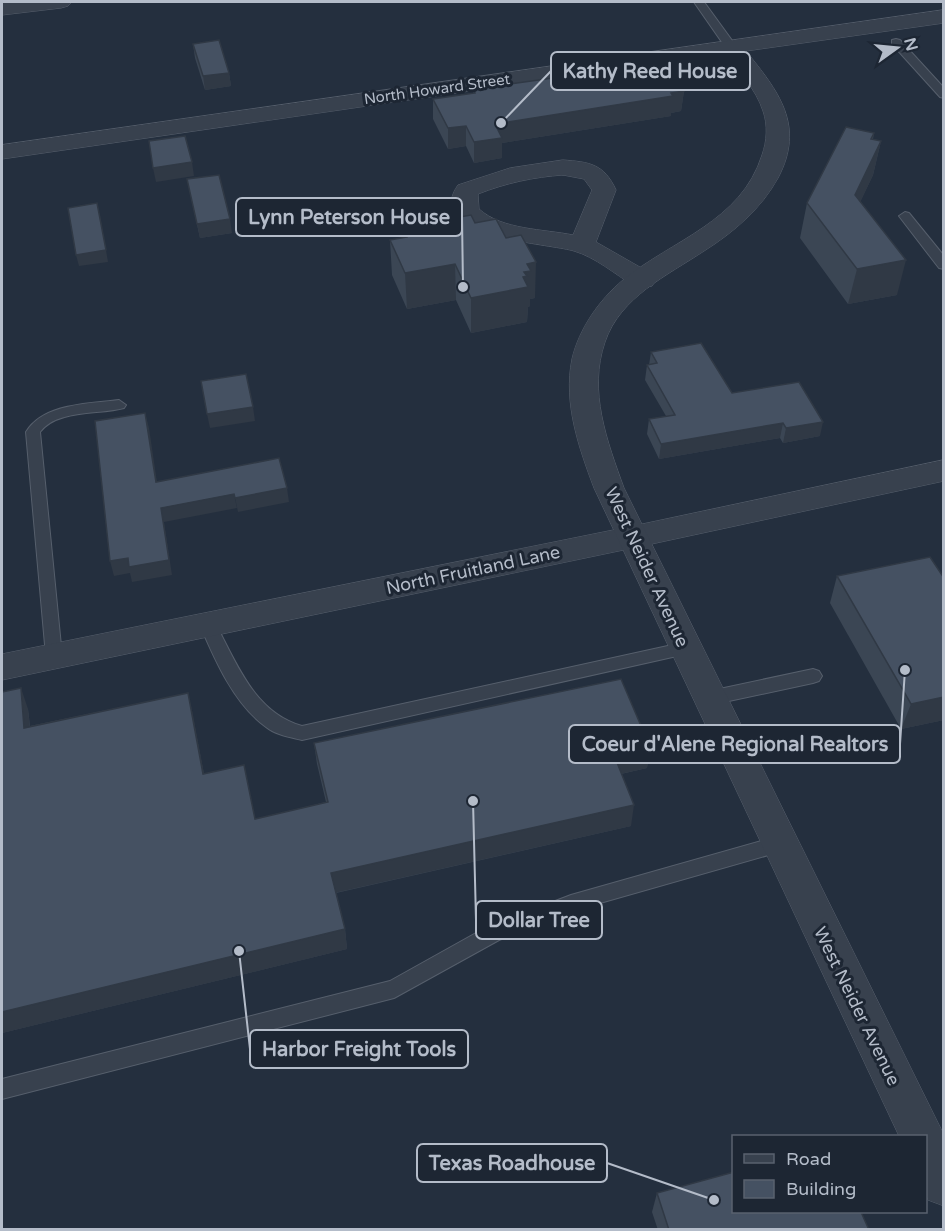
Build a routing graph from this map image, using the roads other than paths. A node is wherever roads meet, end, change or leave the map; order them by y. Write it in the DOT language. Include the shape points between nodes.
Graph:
graph roads {
  1 [pos="61,2"];
  2 [pos="699,2"];
  3 [pos="2,9"];
  4 [pos="944,16"];
  5 [pos="896,42"];
  6 [pos="730,46"];
  7 [pos="944,95"];
  8 [pos="2,152"];
  9 [pos="905,216"];
  10 [pos="582,245"];
  11 [pos="944,265"];
  12 [pos="643,280"];
  13 [pos="119,405"];
  14 [pos="944,470"];
  15 [pos="633,537"];
  16 [pos="208,625"];
  17 [pos="686,648"];
  18 [pos="54,656"];
  19 [pos="2,667"];
  20 [pos="813,676"];
  21 [pos="710,698"];
  22 [pos="779,844"];
  23 [pos="2,1089"];
  24 [pos="920,1135"];
  25 [pos="927,1148"];
  26 [pos="944,1184"];
  1 -- 3 [label="street"];
  2 -- 6 [label="lane"];
  4 -- 6 [label="street, North Howard Street"];
  5 -- 7 [label="lane"];
  6 -- 8 [label="street, North Howard Street"];
  6 -- 12 [label="street, West Neider Avenue" via="772,103 780,133 773,168 750,202 717,231"];
  9 -- 11 [label="lane"];
  10 -- 10 [label="street" via="479,222 468,213 464,200 467,190 538,170 589,171 598,177 604,190"];
  10 -- 12 [label="street"];
  12 -- 15 [label="street, West Neider Avenue" via="629,289 610,311 591,341 584,379 592,443"];
  13 -- 18 [label="lane" via="56,416 42,421 33,432"];
  14 -- 15 [label="street, North Fruitland Lane"];
  15 -- 16 [label="street, North Fruitland Lane"];
  15 -- 17 [label="street, West Neider Avenue"];
  16 -- 17 [label="lane" via="218,649 255,703 272,722 302,733"];
  16 -- 18 [label="street, North Fruitland Lane"];
  17 -- 21 [label="street, West Neider Avenue"];
  18 -- 19 [label="street, North Fruitland Lane"];
  20 -- 21 [label="lane"];
  21 -- 22 [label="street, West Neider Avenue"];
  22 -- 23 [label="lane" via="578,901 492,934 394,989"];
  22 -- 24 [label="street, West Neider Avenue"];
  25 -- 26 [label="street"];
}
